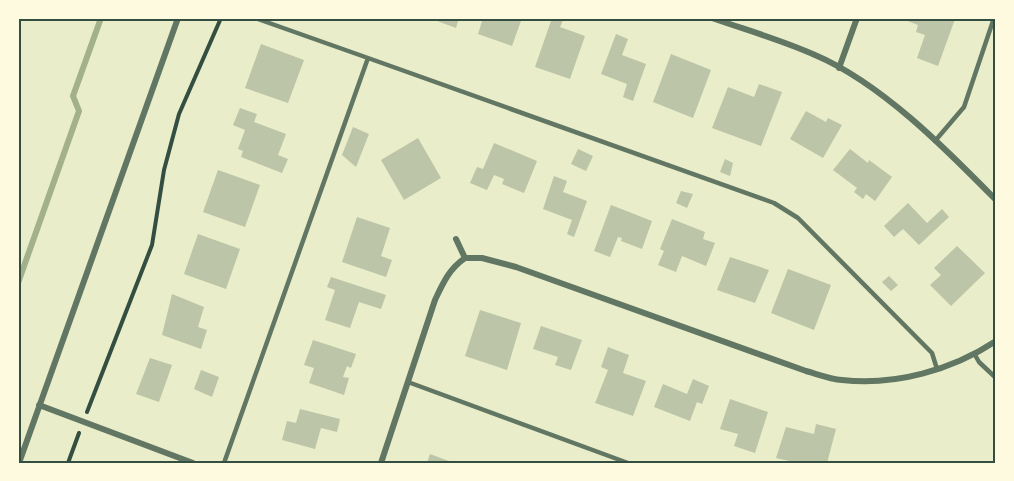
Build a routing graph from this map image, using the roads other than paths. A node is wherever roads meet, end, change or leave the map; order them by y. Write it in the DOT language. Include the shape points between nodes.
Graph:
graph roads {
  1 [pos="178,18"];
  2 [pos="255,18"];
  3 [pos="712,18"];
  4 [pos="856,18"];
  5 [pos="994,18"];
  6 [pos="991,26"];
  7 [pos="996,30"];
  8 [pos="368,58"];
  9 [pos="839,68"];
  10 [pos="935,141"];
  11 [pos="996,200"];
  12 [pos="456,239"];
  13 [pos="465,258"];
  14 [pos="996,341"];
  15 [pos="975,355"];
  16 [pos="937,369"];
  17 [pos="996,378"];
  18 [pos="408,382"];
  19 [pos="39,405"];
  20 [pos="19,463"];
  21 [pos="193,463"];
  22 [pos="224,463"];
  23 [pos="381,463"];
  24 [pos="628,463"];
  1 -- 19 [label="street"];
  2 -- 8 [label="lane"];
  3 -- 9 [label="street" via="816,55"];
  4 -- 9 [label="street"];
  5 -- 6 [label="lane"];
  6 -- 7 [label="lane"];
  6 -- 10 [label="lane" via="964,107"];
  8 -- 16 [label="lane" via="774,203 798,218 932,353"];
  8 -- 22 [label="lane"];
  9 -- 10 [label="street" via="869,84"];
  10 -- 11 [label="street"];
  12 -- 13 [label="street"];
  13 -- 16 [label="street" via="516,267 841,380 879,381"];
  13 -- 18 [label="street" via="445,277"];
  14 -- 15 [label="street"];
  15 -- 16 [label="street"];
  15 -- 17 [label="lane"];
  18 -- 23 [label="street"];
  18 -- 24 [label="lane"];
  19 -- 20 [label="street"];
  19 -- 21 [label="street"];
}
